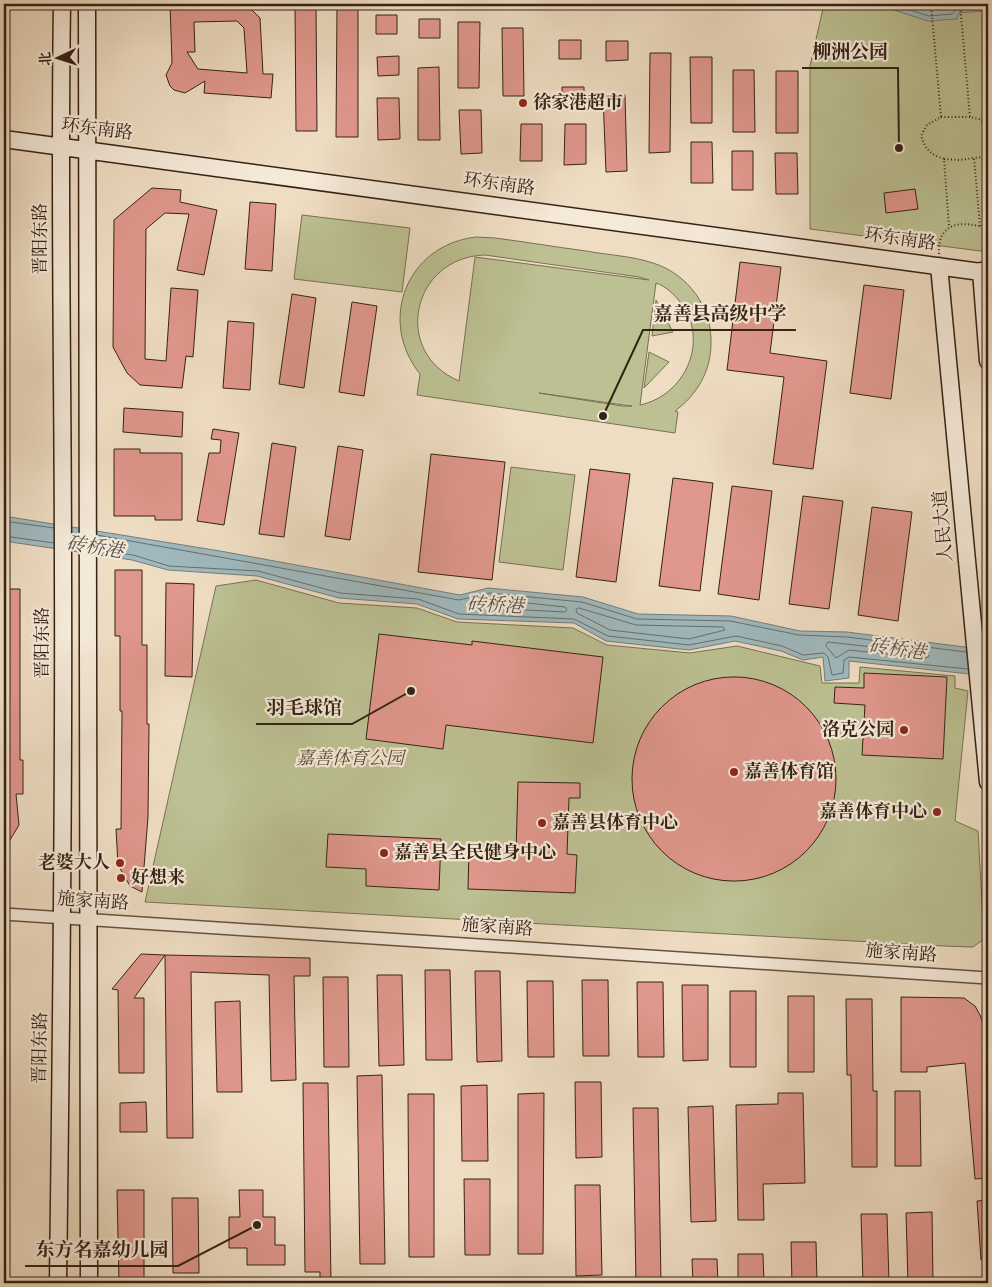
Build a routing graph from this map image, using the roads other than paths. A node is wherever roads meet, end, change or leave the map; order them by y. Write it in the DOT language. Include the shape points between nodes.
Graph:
graph roads {
  1 [pos="62,4"];
  2 [pos="87,4"];
  3 [pos="4,139"];
  4 [pos="60,146"];
  5 [pos="86,149"];
  6 [pos="939,266"];
  7 [pos="984,272"];
  8 [pos="988,361"];
  9 [pos="988,782"];
  10 [pos="4,914"];
  11 [pos="63,917"];
  12 [pos="88,919"];
  13 [pos="988,978"];
  14 [pos="58,1283"];
  15 [pos="89,1283"];
  1 -- 4 [label="main road, 晋阳东路"];
  2 -- 5 [label="main road"];
  3 -- 4 [label="main road, 环东南路"];
  4 -- 5 [label="main road, 环东南路"];
  4 -- 11 [label="main road, 晋阳东路"];
  5 -- 6 [label="main road, 环东南路"];
  5 -- 12 [label="main road"];
  6 -- 7 [label="main road, 环东南路"];
  6 -- 9 [label="main road, 人民大道"];
  7 -- 8 [label="main road"];
  10 -- 11 [label="street, 施家南路"];
  11 -- 12 [label="street, 施家南路"];
  11 -- 14 [label="main road, 晋阳东路"];
  12 -- 13 [label="street, 施家南路"];
  12 -- 15 [label="main road"];
}
